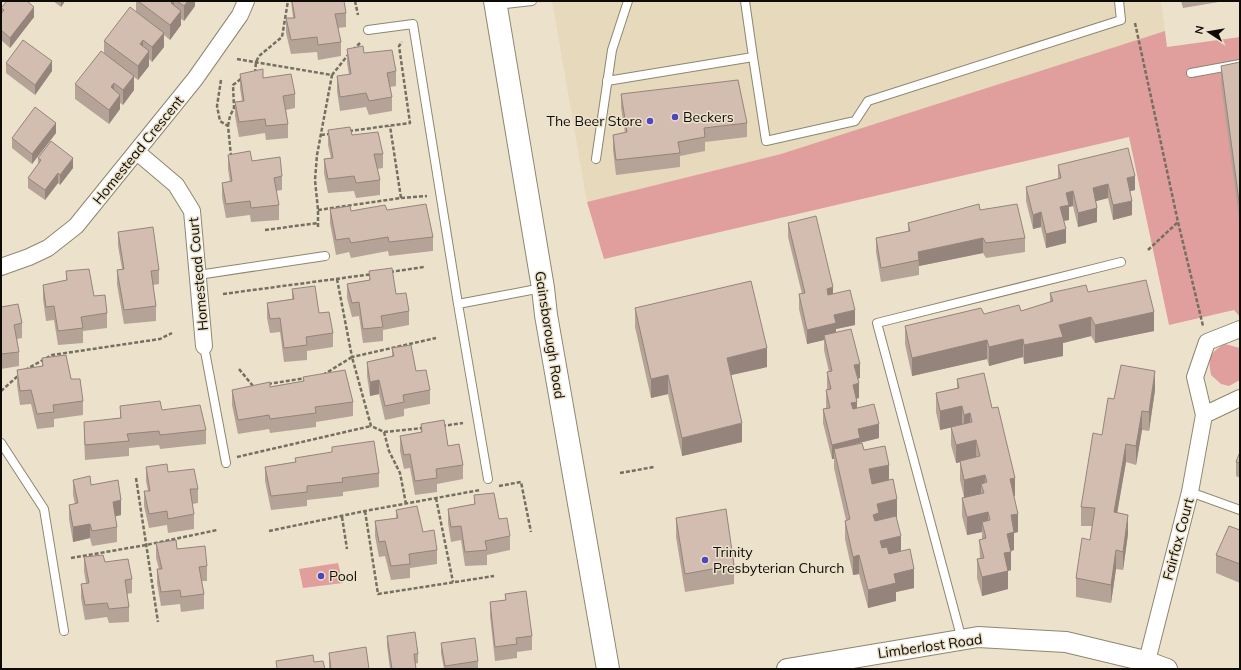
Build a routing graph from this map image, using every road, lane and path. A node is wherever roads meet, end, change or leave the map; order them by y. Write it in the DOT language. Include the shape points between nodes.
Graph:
graph roads {
  1 [pos="246,1"];
  2 [pos="288,1"];
  3 [pos="354,1"];
  4 [pos="532,1"];
  5 [pos="628,1"];
  6 [pos="745,1"];
  7 [pos="1119,1"];
  8 [pos="495,3"];
  9 [pos="358,16"];
  10 [pos="1134,20"];
  11 [pos="368,30"];
  12 [pos="403,41"];
  13 [pos="360,43"];
  14 [pos="753,57"];
  15 [pos="237,59"];
  16 [pos="256,62"];
  17 [pos="1240,64"];
  18 [pos="1192,73"];
  19 [pos="332,75"];
  20 [pos="254,77"];
  21 [pos="248,78"];
  22 [pos="221,80"];
  23 [pos="607,81"];
  24 [pos="228,126"];
  25 [pos="390,126"];
  26 [pos="344,132"];
  27 [pos="336,133"];
  28 [pos="321,135"];
  29 [pos="137,152"];
  30 [pos="231,156"];
  31 [pos="596,159"];
  32 [pos="429,196"];
  33 [pos="401,198"];
  34 [pos="318,210"];
  35 [pos="1178,222"];
  36 [pos="318,223"];
  37 [pos="318,227"];
  38 [pos="265,230"];
  39 [pos="1148,250"];
  40 [pos="325,256"];
  41 [pos="1121,262"];
  42 [pos="1,267"];
  43 [pos="424,267"];
  44 [pos="385,272"];
  45 [pos="377,273"];
  46 [pos="198,275"];
  47 [pos="338,279"];
  48 [pos="543,288"];
  49 [pos="222,294"];
  50 [pos="458,304"];
  51 [pos="1240,329"];
  52 [pos="172,333"];
  53 [pos="436,338"];
  54 [pos="1207,342"];
  55 [pos="204,346"];
  56 [pos="352,357"];
  57 [pos="239,369"];
  58 [pos="318,376"];
  59 [pos="312,377"];
  60 [pos="1,391"];
  61 [pos="1240,398"];
  62 [pos="1204,415"];
  63 [pos="463,423"];
  64 [pos="371,426"];
  65 [pos="440,426"];
  66 [pos="424,428"];
  67 [pos="384,432"];
  68 [pos="1,442"];
  69 [pos="236,450"];
  70 [pos="226,463"];
  71 [pos="654,467"];
  72 [pos="620,473"];
  73 [pos="136,478"];
  74 [pos="488,479"];
  75 [pos="498,486"];
  76 [pos="482,489"];
  77 [pos="1190,492"];
  78 [pos="436,498"];
  79 [pos="406,504"];
  80 [pos="1240,510"];
  81 [pos="365,511"];
  82 [pos="342,517"];
  83 [pos="217,530"];
  84 [pos="269,531"];
  85 [pos="531,532"];
  86 [pos="146,545"];
  87 [pos="347,549"];
  88 [pos="71,558"];
  89 [pos="494,576"];
  90 [pos="453,582"];
  91 [pos="158,622"];
  92 [pos="64,631"];
  93 [pos="962,640"];
  94 [pos="1145,665"];
  95 [pos="811,667"];
  96 [pos="608,669"];
  97 [pos="786,669"];
  98 [pos="1167,669"];
  1 -- 29 [label="street, Homestead Crescent" via="240,15 195,79"];
  2 -- 16 [label="path" via="282,36 259,56"];
  3 -- 9 [label="path"];
  4 -- 8 [label="lane"];
  5 -- 23 [label="lane" via="612,50"];
  6 -- 14 [label="lane"];
  7 -- 14 [label="lane" via="1121,20 868,101 855,121 766,141"];
  8 -- 48 [label="main road, Gainsborough Road"];
  10 -- 35 [label="path"];
  11 -- 50 [label="lane" via="413,24"];
  12 -- 25 [label="path" via="399,46 410,123"];
  13 -- 19 [label="path"];
  14 -- 23 [label="lane"];
  15 -- 16 [label="path"];
  16 -- 19 [label="path"];
  16 -- 20 [label="path"];
  17 -- 18 [label="lane"];
  19 -- 28 [label="path"];
  21 -- 24 [label="path" via="243,78 233,85 234,108"];
  22 -- 24 [label="path" via="218,113 220,121"];
  23 -- 31 [label="lane"];
  24 -- 30 [label="path"];
  25 -- 26 [label="path"];
  25 -- 33 [label="path"];
  27 -- 28 [label="path"];
  28 -- 34 [label="path" via="315,180"];
  29 -- 42 [label="street, Homestead Crescent" via="76,226 48,248"];
  29 -- 46 [label="street, Homestead Court" via="176,185 192,211"];
  32 -- 33 [label="path"];
  33 -- 34 [label="path"];
  34 -- 36 [label="path"];
  35 -- 39 [label="path"];
  35 -- 54 [label="path"];
  36 -- 37 [label="path"];
  36 -- 38 [label="path"];
  40 -- 46 [label="lane"];
  41 -- 93 [label="lane" via="877,323"];
  43 -- 44 [label="path"];
  45 -- 47 [label="path"];
  46 -- 55 [label="street, Homestead Court"];
  47 -- 49 [label="path"];
  47 -- 56 [label="path"];
  48 -- 50 [label="lane"];
  48 -- 96 [label="main road, Gainsborough Road"];
  50 -- 74 [label="lane"];
  51 -- 54 [label="street"];
  52 -- 60 [label="path" via="160,339 52,355 21,373"];
  53 -- 56 [label="path"];
  54 -- 62 [label="street, Fairfax Court" via="1195,377"];
  55 -- 70 [label="lane"];
  56 -- 58 [label="path"];
  56 -- 64 [label="path"];
  57 -- 59 [label="path" via="253,386"];
  61 -- 62 [label="street"];
  62 -- 77 [label="street, Fairfax Court"];
  63 -- 65 [label="path"];
  64 -- 67 [label="path"];
  64 -- 69 [label="path" via="237,457"];
  66 -- 67 [label="path"];
  67 -- 79 [label="path" via="389,451 400,473"];
  68 -- 92 [label="lane" via="44,510"];
  71 -- 72 [label="path"];
  73 -- 86 [label="path"];
  75 -- 85 [label="path" via="521,482"];
  76 -- 78 [label="path"];
  77 -- 80 [label="lane"];
  77 -- 94 [label="street, Fairfax Court"];
  78 -- 79 [label="path"];
  78 -- 90 [label="path"];
  79 -- 81 [label="path"];
  81 -- 82 [label="path"];
  81 -- 90 [label="path" via="378,594"];
  82 -- 84 [label="path"];
  82 -- 87 [label="path"];
  83 -- 86 [label="path"];
  86 -- 88 [label="path"];
  86 -- 91 [label="path"];
  89 -- 90 [label="path"];
  93 -- 94 [label="street, Limberlost Road" via="978,637 1066,642"];
  93 -- 95 [label="street, Limberlost Road"];
  94 -- 98 [label="street, Limberlost Road"];
  95 -- 97 [label="street, Limberlost Road"];
}
